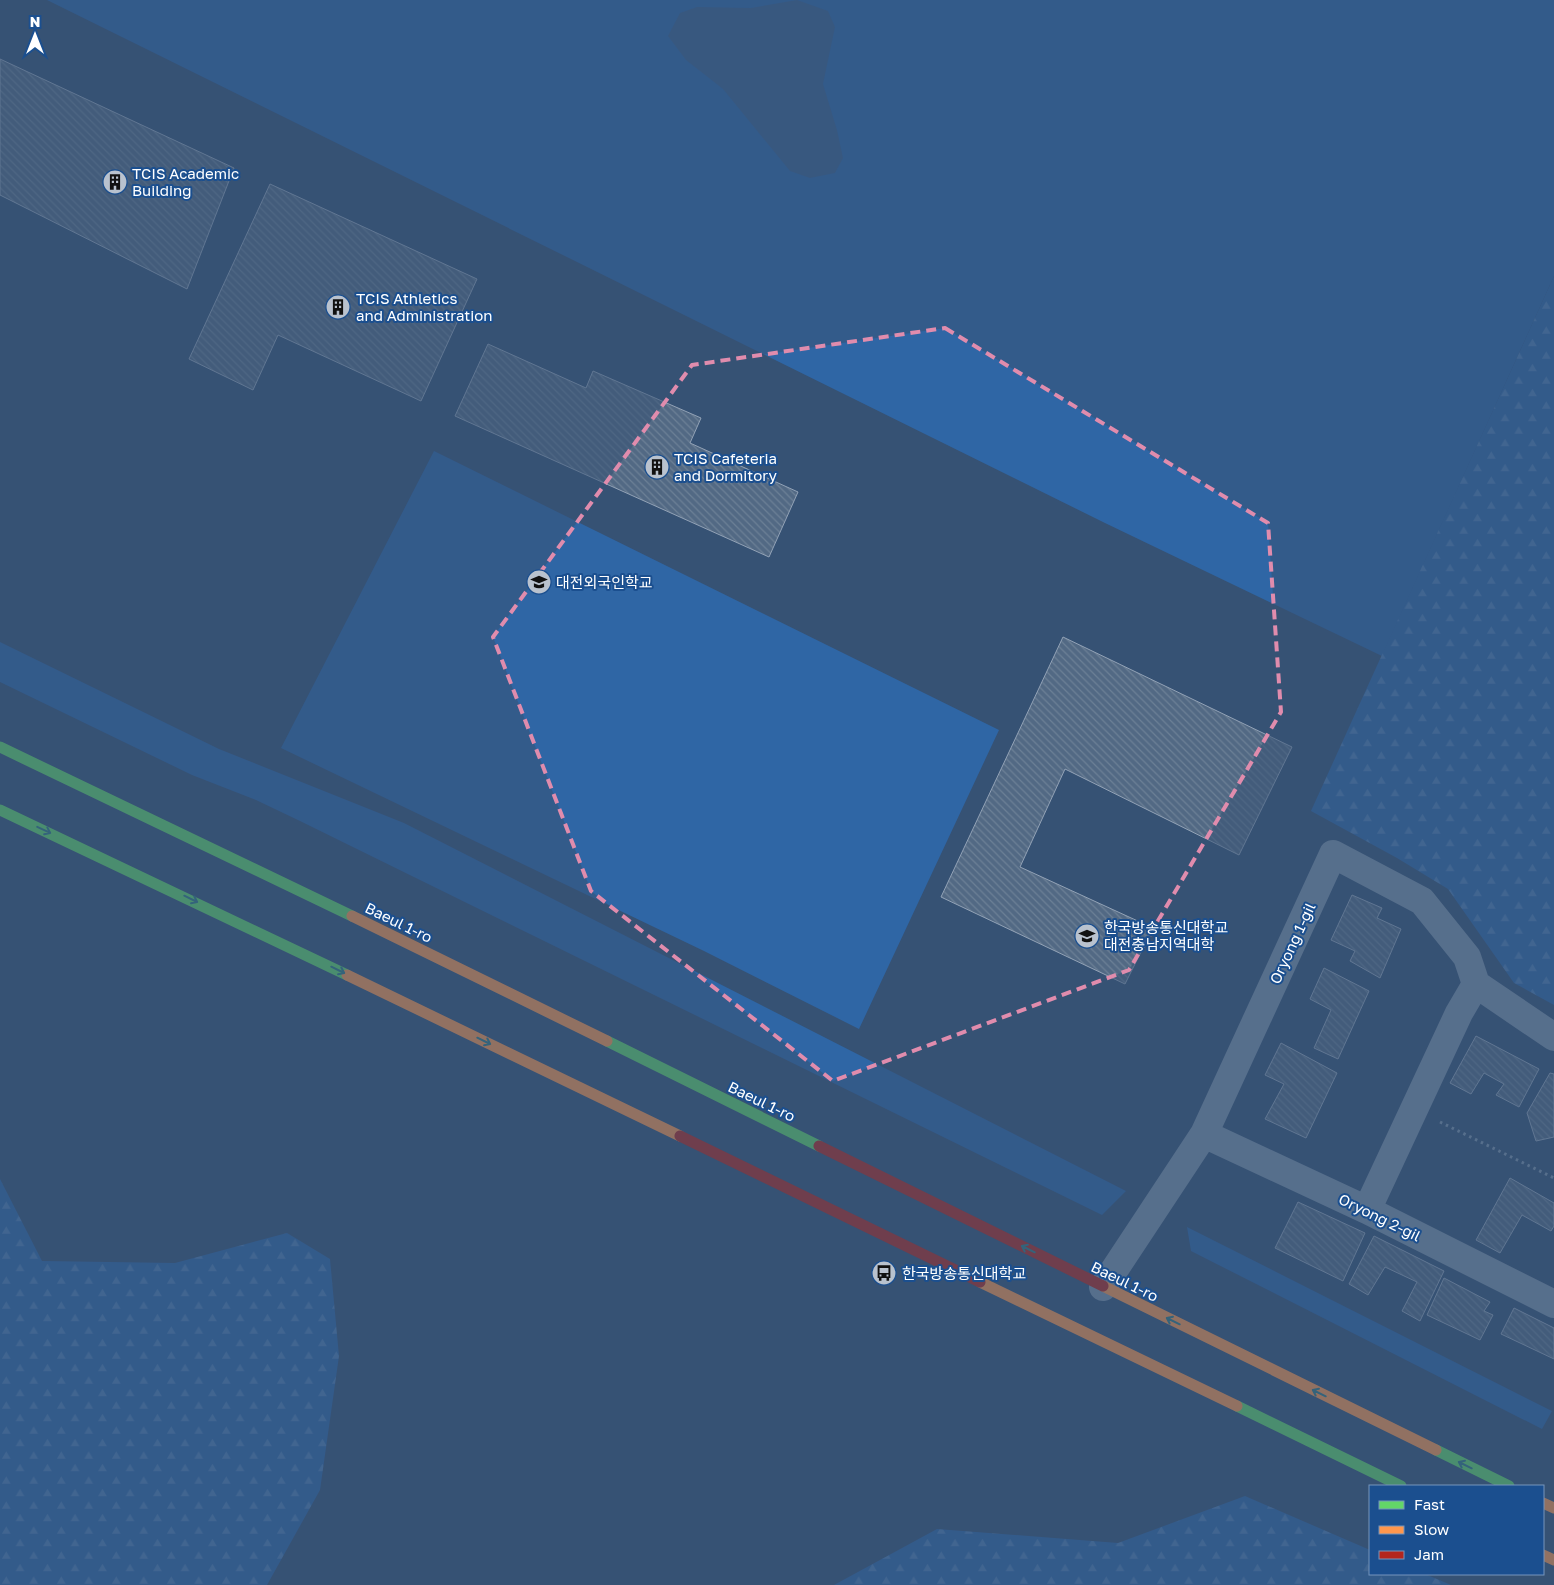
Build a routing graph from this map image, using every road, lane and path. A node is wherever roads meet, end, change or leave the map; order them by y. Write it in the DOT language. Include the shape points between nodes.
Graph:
graph roads {
  1 [pos="0,747"];
  2 [pos="0,810"];
  3 [pos="1476,984"];
  4 [pos="1554,1036"];
  5 [pos="1415,1110"];
  6 [pos="1204,1134"];
  7 [pos="1554,1178"];
  8 [pos="1367,1210"];
  9 [pos="1104,1287"];
  10 [pos="1554,1304"];
  11 [pos="1399,1485"];
  12 [pos="1507,1485"];
  9 -- 1 [label="main road, Baeul 1-ro, one-way" via="308,894"];
  2 -- 11 [label="main road, one-way" via="189,898"];
  3 -- 4 [label="street"];
  3 -- 5 [label="street" via="1459,1013"];
  3 -- 6 [label="street, Oryong 1-gil" via="1467,957 1422,901 1333,854"];
  5 -- 7 [label="path"];
  5 -- 8 [label="street"];
  6 -- 8 [label="street, Oryong 2-gil"];
  6 -- 9 [label="street, Oryong 1-gil"];
  8 -- 10 [label="street, Oryong 2-gil"];
  12 -- 9 [label="main road, Baeul 1-ro, one-way"];
}
